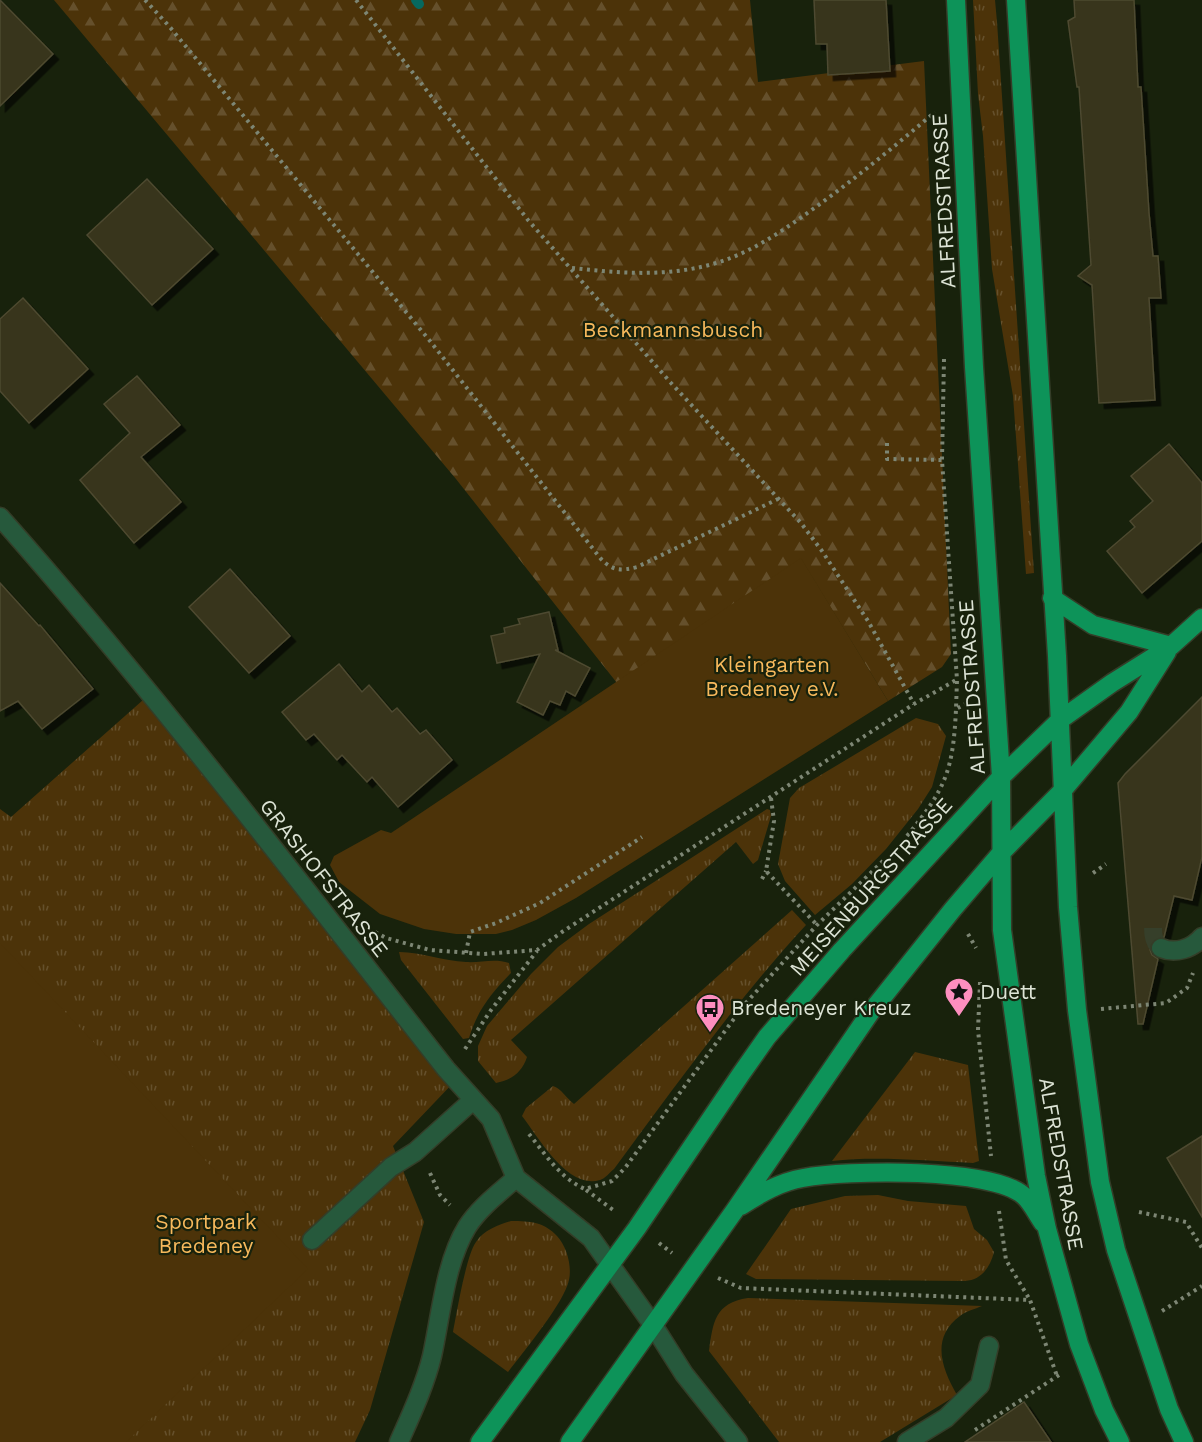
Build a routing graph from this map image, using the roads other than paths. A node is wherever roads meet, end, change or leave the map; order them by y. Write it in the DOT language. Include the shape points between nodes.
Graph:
graph roads {
  1 [pos="956,0"];
  2 [pos="1016,0"];
  3 [pos="0,517"];
  4 [pos="1052,598"];
  5 [pos="1202,618"];
  6 [pos="1171,646"];
  7 [pos="1060,720"];
  8 [pos="1000,777"];
  9 [pos="1063,790"];
  10 [pos="1001,854"];
  11 [pos="1197,940"];
  12 [pos="1161,948"];
  13 [pos="473,1100"];
  14 [pos="516,1178"];
  15 [pos="735,1210"];
  16 [pos="1047,1229"];
  17 [pos="312,1240"];
  18 [pos="610,1263"];
  19 [pos="652,1325"];
  20 [pos="989,1346"];
  21 [pos="399,1442"];
  22 [pos="480,1442"];
  23 [pos="570,1442"];
  24 [pos="738,1442"];
  25 [pos="907,1442"];
  26 [pos="1120,1442"];
  27 [pos="1184,1442"];
  1 -- 8 [label="main road, ALFREDSTRASSE"];
  2 -- 4 [label="main road, ALFREDSTRASSE"];
  3 -- 13 [label="street, GRASHOFSTRASSE" via="139,679"];
  4 -- 6 [label="main road" via="1093,626"];
  4 -- 7 [label="main road, ALFREDSTRASSE"];
  5 -- 6 [label="main road"];
  6 -- 7 [label="main road"];
  6 -- 9 [label="main road" via="1129,712"];
  7 -- 8 [label="main road"];
  7 -- 9 [label="main road, ALFREDSTRASSE"];
  8 -- 10 [label="main road, ALFREDSTRASSE"];
  8 -- 18 [label="main road, MEISENBURGSTRASSE" via="767,1037"];
  9 -- 10 [label="main road"];
  9 -- 27 [label="main road, ALFREDSTRASSE" via="1077,1010 1100,1182 1116,1250 1169,1409"];
  10 -- 15 [label="main road" via="870,1013"];
  10 -- 16 [label="main road, ALFREDSTRASSE" via="1002,930"];
  11 -- 12 [label="street" via="1172,952"];
  13 -- 14 [label="street, GRASHOFSTRASSE" via="491,1119"];
  13 -- 17 [label="street"];
  14 -- 18 [label="street, GRASHOFSTRASSE" via="591,1238"];
  14 -- 21 [label="street" via="468,1225 459,1243 431,1359"];
  15 -- 16 [label="main road" via="770,1188 802,1178 844,1173 974,1177 995,1181 1024,1196"];
  15 -- 19 [label="main road"];
  16 -- 26 [label="main road, ALFREDSTRASSE" via="1086,1362"];
  18 -- 19 [label="street"];
  18 -- 22 [label="main road, MEISENBURGSTRASSE"];
  19 -- 23 [label="main road"];
  19 -- 24 [label="street" via="684,1374"];
  20 -- 25 [label="street" via="980,1385 946,1418"];
}
